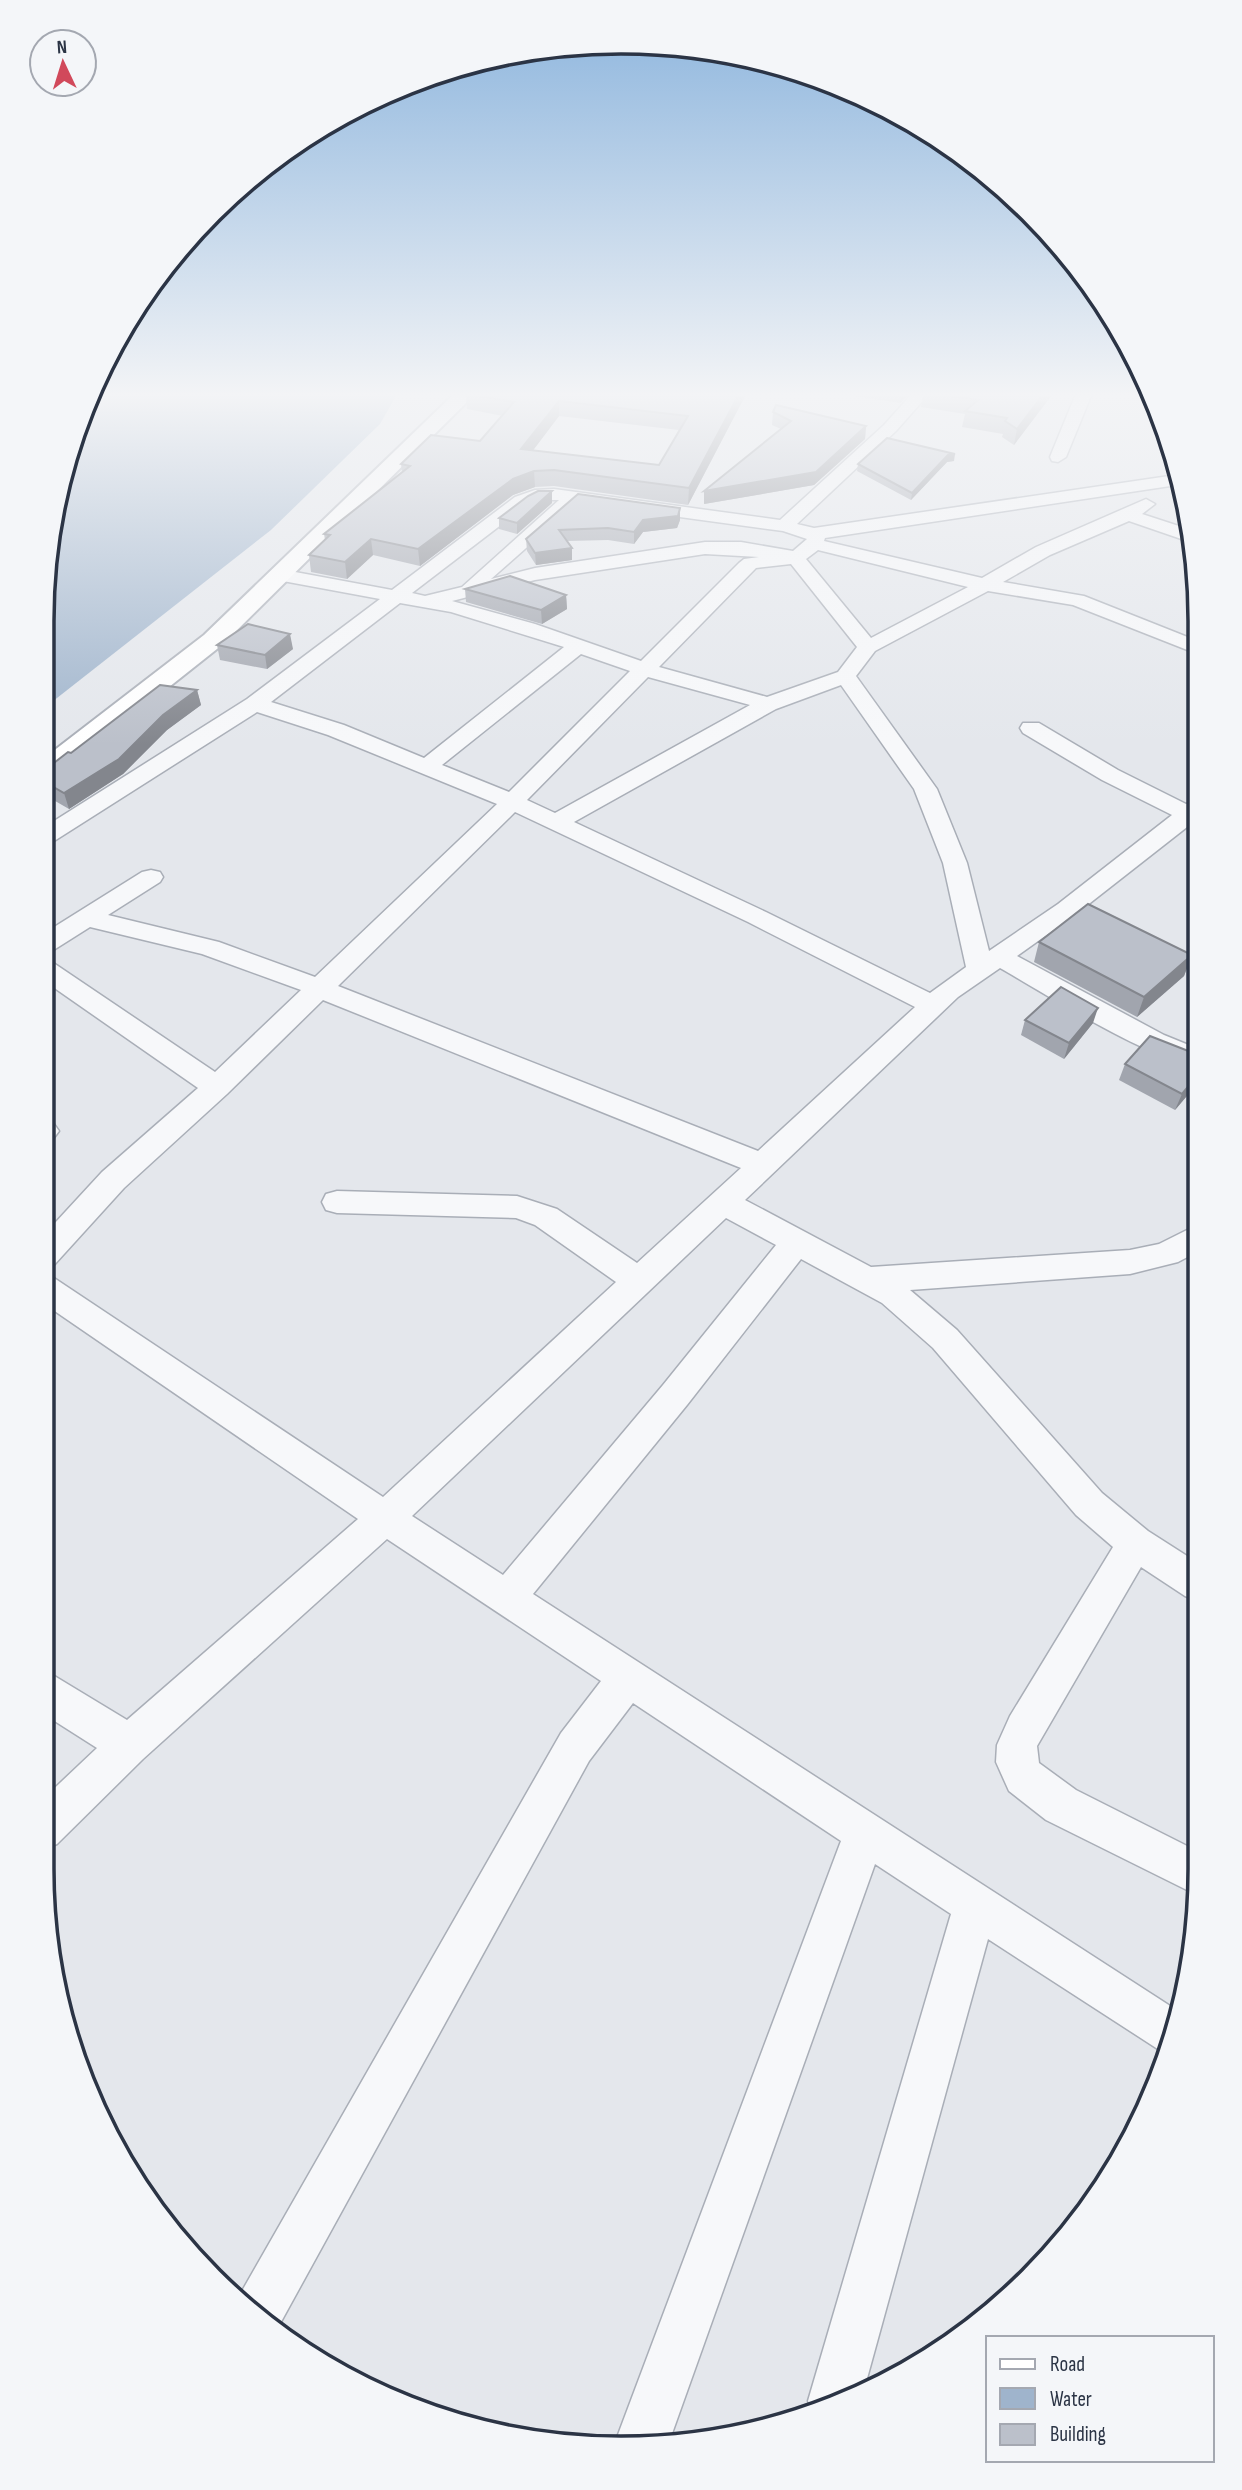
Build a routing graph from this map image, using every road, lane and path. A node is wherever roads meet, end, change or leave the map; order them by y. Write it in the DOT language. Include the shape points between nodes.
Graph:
graph roads {
  1 [pos="344,512"];
  2 [pos="506,512"];
  3 [pos="556,512"];
  4 [pos="673,512"];
  5 [pos="794,512"];
  6 [pos="976,512"];
  7 [pos="1133,512"];
  8 [pos="1128,515"];
  9 [pos="779,525"];
  10 [pos="1181,533"];
  11 [pos="814,539"];
  12 [pos="741,548"];
  13 [pos="795,557"];
  14 [pos="279,576"];
  15 [pos="986,585"];
  16 [pos="470,588"];
  17 [pos="398,596"];
  18 [pos="426,601"];
  19 [pos="1188,644"];
  20 [pos="578,646"];
  21 [pos="868,647"];
  22 [pos="644,669"];
  23 [pos="845,676"];
  24 [pos="256,704"];
  25 [pos="768,704"];
  26 [pos="1031,727"];
  27 [pos="54,764"];
  28 [pos="426,767"];
  29 [pos="512,802"];
  30 [pos="1188,810"];
  31 [pos="1188,815"];
  32 [pos="555,823"];
  33 [pos="54,831"];
  34 [pos="151,877"];
  35 [pos="86,918"];
  36 [pos="54,938"];
  37 [pos="990,963"];
  38 [pos="54,976"];
  39 [pos="319,986"];
  40 [pos="934,1006"];
  41 [pos="1188,1055"];
  42 [pos="217,1087"];
  43 [pos="763,1164"];
  44 [pos="337,1202"];
  45 [pos="723,1202"];
  46 [pos="796,1242"];
  47 [pos="1188,1242"];
  48 [pos="54,1244"];
  49 [pos="869,1280"];
  50 [pos="638,1281"];
  51 [pos="54,1294"];
  52 [pos="384,1518"];
  53 [pos="1135,1543"];
  54 [pos="1188,1577"];
  55 [pos="507,1598"];
  56 [pos="628,1677"];
  57 [pos="54,1698"];
  58 [pos="129,1745"];
  59 [pos="54,1817"];
  60 [pos="865,1833"];
  61 [pos="1188,1869"];
  62 [pos="976,1905"];
  63 [pos="1164,2029"];
  64 [pos="261,2307"];
  65 [pos="836,2394"];
  66 [pos="645,2435"];
  1 -- 14 [label="street"];
  2 -- 17 [label="street"];
  3 -- 16 [label="street"];
  4 -- 9 [label="street"];
  5 -- 9 [label="street"];
  6 -- 11 [label="street"];
  7 -- 8 [label="street"];
  8 -- 10 [label="street"];
  8 -- 15 [label="street" via="1043,551"];
  9 -- 11 [label="street"];
  9 -- 12 [label="street"];
  11 -- 13 [label="street"];
  11 -- 15 [label="street"];
  12 -- 13 [label="street"];
  12 -- 16 [label="street" via="705,548"];
  13 -- 21 [label="street"];
  13 -- 22 [label="street" via="746,567"];
  14 -- 17 [label="street"];
  14 -- 27 [label="street" via="203,649"];
  15 -- 19 [label="street" via="1077,600"];
  15 -- 21 [label="street"];
  16 -- 18 [label="street"];
  17 -- 18 [label="street"];
  17 -- 24 [label="street"];
  18 -- 20 [label="street"];
  20 -- 22 [label="street"];
  20 -- 28 [label="street"];
  21 -- 23 [label="street"];
  22 -- 25 [label="street"];
  22 -- 29 [label="street"];
  23 -- 25 [label="street"];
  23 -- 37 [label="street" via="925,789"];
  24 -- 28 [label="street"];
  24 -- 33 [label="street"];
  25 -- 32 [label="street"];
  26 -- 30 [label="street" via="1110,775"];
  28 -- 29 [label="street"];
  29 -- 32 [label="street"];
  29 -- 39 [label="street"];
  31 -- 37 [label="street"];
  32 -- 40 [label="street"];
  34 -- 35 [label="street"];
  35 -- 36 [label="street"];
  35 -- 39 [label="street" via="210,948"];
  37 -- 40 [label="street"];
  37 -- 41 [label="street"];
  38 -- 42 [label="street"];
  39 -- 42 [label="street"];
  39 -- 43 [label="street"];
  40 -- 43 [label="street"];
  42 -- 48 [label="street" via="113,1180"];
  43 -- 45 [label="street"];
  44 -- 50 [label="street" via="517,1207 546,1217"];
  45 -- 46 [label="street"];
  45 -- 50 [label="street"];
  46 -- 49 [label="street"];
  46 -- 55 [label="street"];
  47 -- 49 [label="street" via="1167,1254 1130,1262"];
  49 -- 53 [label="street" via="893,1294 945,1339 1089,1504"];
  50 -- 52 [label="street"];
  51 -- 52 [label="street"];
  52 -- 55 [label="street"];
  52 -- 58 [label="street"];
  53 -- 54 [label="street"];
  53 -- 61 [label="street" via="1024,1730 1017,1745 1017,1762 1024,1777 1061,1805"];
  55 -- 56 [label="street"];
  56 -- 60 [label="street"];
  56 -- 64 [label="street" via="575,1747"];
  57 -- 58 [label="street"];
  58 -- 59 [label="street"];
  60 -- 62 [label="street"];
  60 -- 66 [label="street"];
  62 -- 63 [label="street"];
  62 -- 65 [label="street"];
}
